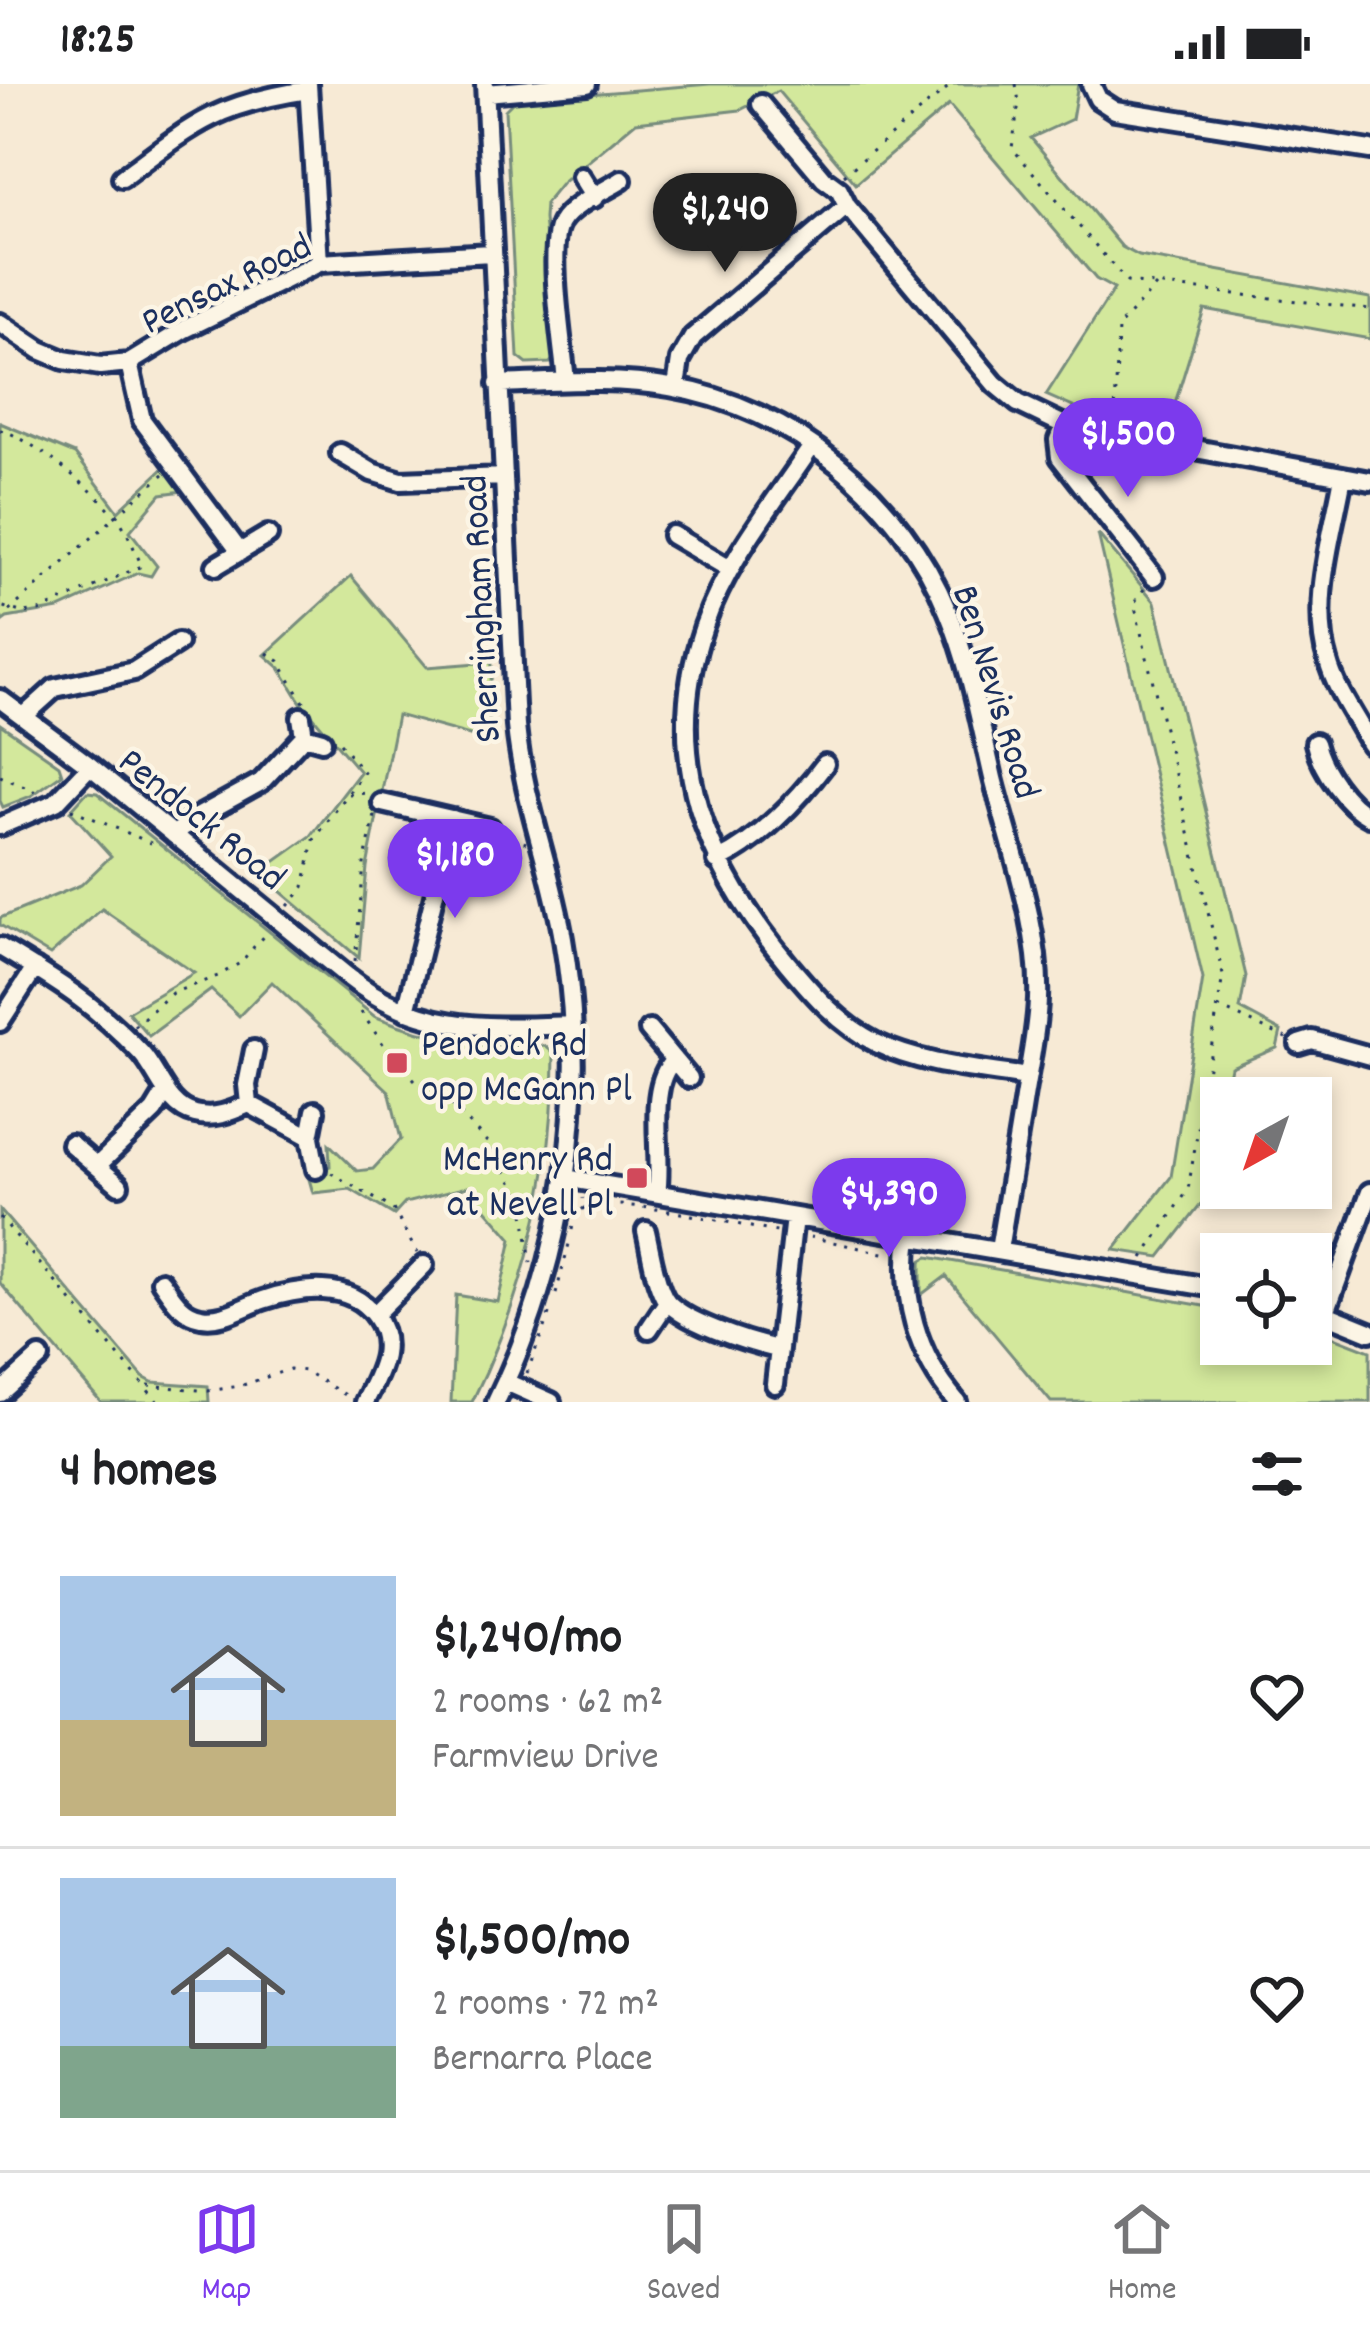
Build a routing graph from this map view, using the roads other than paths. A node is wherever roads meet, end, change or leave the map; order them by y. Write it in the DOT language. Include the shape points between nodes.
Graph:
graph roads {
  1 [pos="587,84"];
  2 [pos="1091,84"];
  3 [pos="308,87"];
  4 [pos="486,88"];
  5 [pos="761,104"];
  6 [pos="1370,150"];
  7 [pos="122,178"];
  8 [pos="581,178"];
  9 [pos="622,180"];
  10 [pos="594,198"];
  11 [pos="847,206"];
  12 [pos="491,253"];
  13 [pos="320,263"];
  14 [pos="0,323"];
  15 [pos="129,363"];
  16 [pos="566,381"];
  17 [pos="498,384"];
  18 [pos="676,387"];
  19 [pos="1064,425"];
  20 [pos="812,446"];
  21 [pos="340,453"];
  22 [pos="1343,476"];
  23 [pos="504,477"];
  24 [pos="1370,481"];
  25 [pos="268,535"];
  26 [pos="672,535"];
  27 [pos="240,551"];
  28 [pos="216,566"];
  29 [pos="730,569"];
  30 [pos="1154,577"];
  31 [pos="178,643"];
  32 [pos="0,699"];
  33 [pos="24,716"];
  34 [pos="313,727"];
  35 [pos="1315,743"];
  36 [pos="1370,744"];
  37 [pos="825,764"];
  38 [pos="90,766"];
  39 [pos="377,800"];
  40 [pos="1370,817"];
  41 [pos="453,819"];
  42 [pos="0,826"];
  43 [pos="490,828"];
  44 [pos="174,835"];
  45 [pos="718,861"];
  46 [pos="0,947"];
  47 [pos="34,968"];
  48 [pos="406,1011"];
  49 [pos="0,1022"];
  50 [pos="572,1024"];
  51 [pos="649,1030"];
  52 [pos="1299,1044"];
  53 [pos="254,1050"];
  54 [pos="1370,1056"];
  55 [pos="674,1060"];
  56 [pos="1027,1077"];
  57 [pos="689,1078"];
  58 [pos="165,1093"];
  59 [pos="249,1104"];
  60 [pos="316,1111"];
  61 [pos="310,1138"];
  62 [pos="70,1144"];
  63 [pos="97,1166"];
  64 [pos="316,1168"];
  65 [pos="565,1178"];
  66 [pos="118,1185"];
  67 [pos="1370,1192"];
  68 [pos="657,1193"];
  69 [pos="792,1228"];
  70 [pos="646,1231"];
  71 [pos="909,1236"];
  72 [pos="999,1250"];
  73 [pos="424,1265"];
  74 [pos="1332,1280"];
  75 [pos="161,1281"];
  76 [pos="1200,1285"];
  77 [pos="667,1302"];
  78 [pos="374,1315"];
  79 [pos="1332,1316"];
  80 [pos="649,1329"];
  81 [pos="1370,1332"];
  82 [pos="777,1349"];
  83 [pos="40,1357"];
  84 [pos="506,1382"];
  85 [pos="775,1384"];
  86 [pos="0,1393"];
  87 [pos="365,1402"];
  88 [pos="496,1402"];
  89 [pos="551,1402"];
  90 [pos="957,1402"];
  1 -- 4 [label="street"];
  2 -- 6 [label="street" via="1115,110"];
  3 -- 7 [label="street" via="217,111"];
  3 -- 13 [label="street"];
  4 -- 12 [label="street, Sherringham Road"];
  5 -- 11 [label="street"];
  8 -- 10 [label="street"];
  9 -- 10 [label="street"];
  10 -- 16 [label="street" via="563,220 556,242"];
  11 -- 18 [label="street" via="693,337"];
  11 -- 19 [label="street" via="995,383"];
  12 -- 13 [label="street, Pensax Road"];
  12 -- 17 [label="street, Sherringham Road"];
  13 -- 15 [label="street, Pensax Road"];
  14 -- 15 [label="street, Pensax Road" via="64,360"];
  15 -- 27 [label="street" via="137,409"];
  16 -- 17 [label="street, Ben Nevis Road"];
  16 -- 18 [label="street, Ben Nevis Road"];
  17 -- 23 [label="street, Sherringham Road"];
  18 -- 20 [label="street, Ben Nevis Road" via="740,407"];
  19 -- 22 [label="street"];
  19 -- 30 [label="street" via="1060,457"];
  20 -- 29 [label="street"];
  20 -- 56 [label="street, Ben Nevis Road" via="895,522 933,579 956,634 1036,956"];
  21 -- 23 [label="street" via="401,482"];
  22 -- 24 [label="street"];
  22 -- 36 [label="street" via="1322,594 1323,639"];
  23 -- 50 [label="street, Sherringham Road" via="518,743 564,943"];
  25 -- 27 [label="street"];
  26 -- 29 [label="street"];
  27 -- 28 [label="street"];
  29 -- 45 [label="street" via="704,627 688,709 695,794"];
  31 -- 33 [label="street" via="134,671 56,688"];
  32 -- 33 [label="street, Pendock Road"];
  33 -- 38 [label="street, Pendock Road"];
  34 -- 44 [label="street" via="261,782"];
  35 -- 40 [label="street" via="1326,771"];
  37 -- 45 [label="street" via="798,797"];
  38 -- 42 [label="street" via="56,802"];
  38 -- 44 [label="street, Pendock Road"];
  39 -- 41 [label="street"];
  41 -- 43 [label="street"];
  41 -- 48 [label="street"];
  44 -- 48 [label="street, Pendock Road" via="357,984"];
  45 -- 56 [label="street" via="759,929 847,1025 916,1058"];
  46 -- 47 [label="street"];
  47 -- 49 [label="street"];
  47 -- 58 [label="street" via="85,998 146,1059"];
  48 -- 50 [label="street, Pendock Road" via="475,1028"];
  50 -- 65 [label="street, Sherringham Road"];
  51 -- 55 [label="street"];
  52 -- 54 [label="street" via="1312,1040"];
  53 -- 59 [label="street"];
  55 -- 57 [label="street"];
  55 -- 68 [label="street" via="658,1095"];
  56 -- 72 [label="street, Ben Nevis Road"];
  58 -- 59 [label="street" via="192,1114 222,1116"];
  58 -- 63 [label="street"];
  59 -- 61 [label="street"];
  60 -- 61 [label="street"];
  61 -- 64 [label="street"];
  62 -- 63 [label="street"];
  63 -- 66 [label="street"];
  65 -- 68 [label="street"];
  65 -- 84 [label="street, Sherringham Road" via="546,1268"];
  67 -- 74 [label="street"];
  68 -- 69 [label="street"];
  69 -- 71 [label="street"];
  69 -- 82 [label="street"];
  70 -- 77 [label="street"];
  71 -- 72 [label="street"];
  71 -- 90 [label="street" via="905,1273 914,1326"];
  72 -- 76 [label="street"];
  73 -- 78 [label="street"];
  75 -- 78 [label="street" via="199,1317 319,1289 346,1293"];
  77 -- 80 [label="street"];
  77 -- 82 [label="street"];
  78 -- 87 [label="street" via="386,1357"];
  79 -- 81 [label="street"];
  82 -- 85 [label="street"];
  83 -- 86 [label="street"];
  84 -- 88 [label="street, Sherringham Road"];
  84 -- 89 [label="street"];
}
